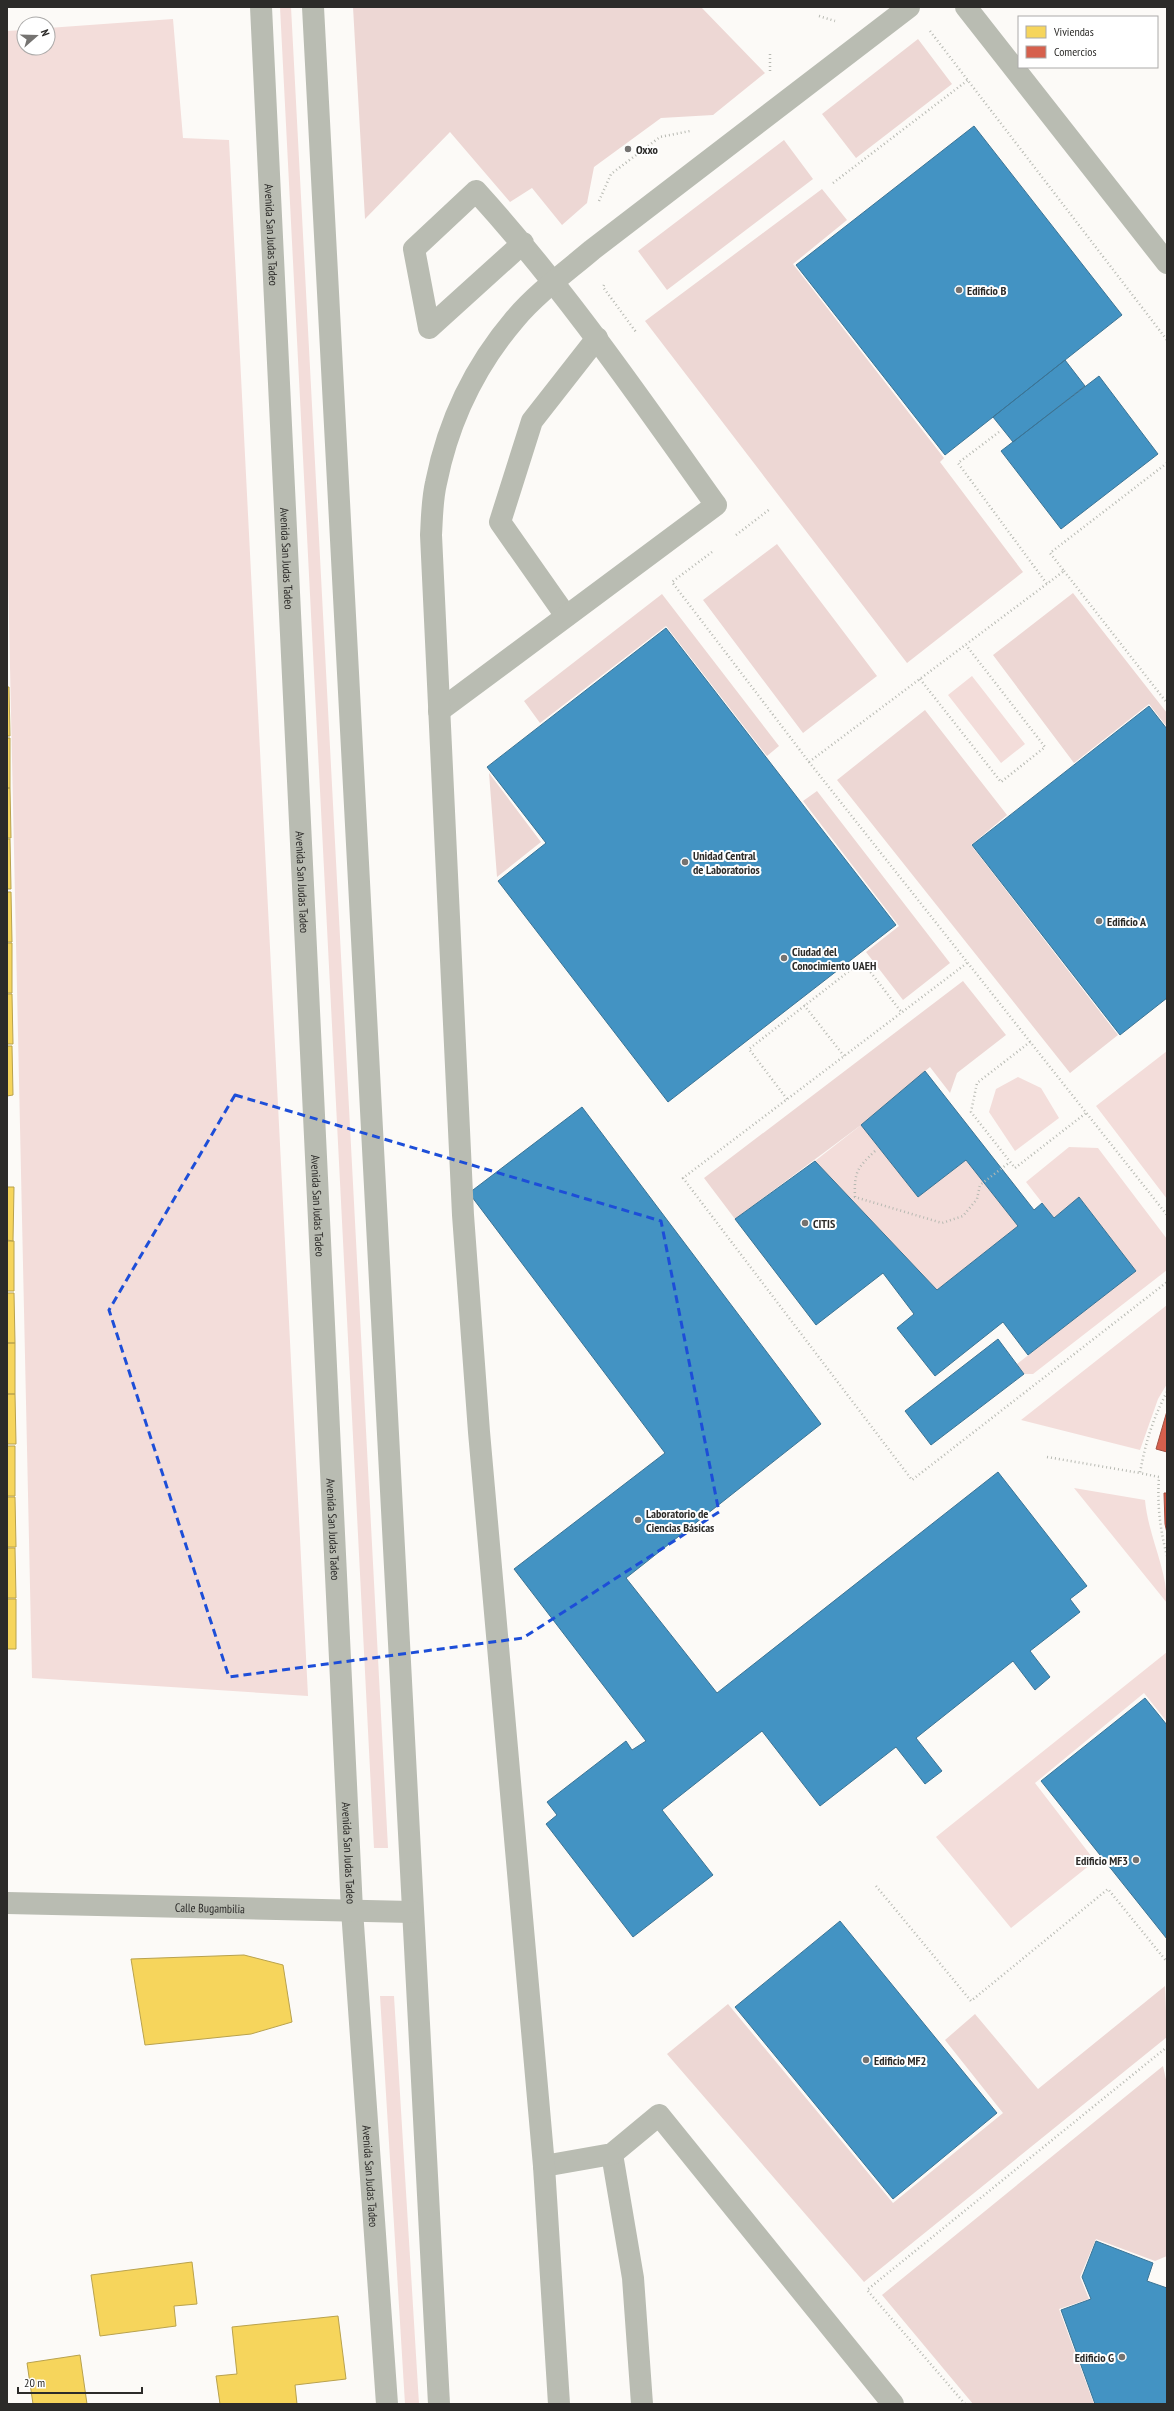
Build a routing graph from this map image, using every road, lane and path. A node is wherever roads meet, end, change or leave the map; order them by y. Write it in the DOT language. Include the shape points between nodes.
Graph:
graph roads {
  1 [pos="261,7"];
  2 [pos="313,7"];
  3 [pos="909,7"];
  4 [pos="966,7"];
  5 [pos="770,52"];
  6 [pos="770,74"];
  7 [pos="698,130"];
  8 [pos="833,183"];
  9 [pos="596,206"];
  10 [pos="523,243"];
  11 [pos="1167,263"];
  12 [pos="554,281"];
  13 [pos="597,338"];
  14 [pos="1167,340"];
  15 [pos="999,432"];
  16 [pos="1167,463"];
  17 [pos="770,509"];
  18 [pos="733,536"];
  19 [pos="715,550"];
  20 [pos="1064,571"];
  21 [pos="1047,584"];
  22 [pos="566,616"];
  23 [pos="966,645"];
  24 [pos="920,678"];
  25 [pos="1167,702"];
  26 [pos="439,711"];
  27 [pos="809,762"];
  28 [pos="967,963"];
  29 [pos="804,1005"];
  30 [pos="902,1013"];
  31 [pos="1030,1042"];
  32 [pos="844,1056"];
  33 [pos="787,1099"];
  34 [pos="1086,1113"];
  35 [pos="875,1151"];
  36 [pos="1010,1162"];
  37 [pos="1167,1215"];
  38 [pos="1167,1282"];
  39 [pos="1167,1392"];
  40 [pos="1047,1457"];
  41 [pos="1140,1473"];
  42 [pos="1167,1556"];
  43 [pos="876,1886"];
  44 [pos="7,1903"];
  45 [pos="352,1910"];
  46 [pos="412,1912"];
  47 [pos="1167,1962"];
  48 [pos="1167,2048"];
  49 [pos="612,2154"];
  50 [pos="544,2166"];
  51 [pos="387,2404"];
  52 [pos="439,2404"];
  53 [pos="559,2404"];
  54 [pos="642,2404"];
  55 [pos="892,2404"];
  56 [pos="965,2404"];
  1 -- 45 [label="street, Avenida San Judas Tadeo"];
  2 -- 46 [label="street"];
  3 -- 12 [label="street"];
  4 -- 11 [label="street"];
  5 -- 6 [label="path"];
  7 -- 9 [label="path" via="660,137 612,174"];
  8 -- 14 [label="path" via="968,80"];
  10 -- 10 [label="street" via="476,191 414,249 429,328"];
  10 -- 12 [label="street"];
  12 -- 13 [label="street"];
  12 -- 26 [label="street" via="512,323 490,351 466,392 448,436 435,484 431,535"];
  13 -- 22 [label="street" via="532,421 500,522"];
  13 -- 22 [label="street" via="716,505"];
  15 -- 21 [label="path" via="958,463"];
  16 -- 20 [label="path" via="1050,553"];
  17 -- 18 [label="path"];
  19 -- 27 [label="path" via="672,582"];
  20 -- 21 [label="path"];
  20 -- 25 [label="path"];
  21 -- 23 [label="path"];
  22 -- 26 [label="street"];
  23 -- 24 [label="path"];
  23 -- 24 [label="path" via="1045,747 1001,782"];
  24 -- 27 [label="path"];
  26 -- 50 [label="street" via="463,1215 479,1432"];
  27 -- 28 [label="path"];
  28 -- 30 [label="path"];
  28 -- 31 [label="path"];
  29 -- 30 [label="path" via="862,961"];
  29 -- 32 [label="path"];
  29 -- 33 [label="path" via="749,1049"];
  30 -- 32 [label="path"];
  31 -- 34 [label="path"];
  31 -- 36 [label="path" via="976,1083 971,1112"];
  32 -- 33 [label="path"];
  33 -- 38 [label="path" via="683,1178 912,1480"];
  34 -- 36 [label="path" via="1015,1168"];
  34 -- 37 [label="path"];
  35 -- 36 [label="path" via="864,1161 854,1177 855,1197 942,1222 963,1216 977,1199 980,1185"];
  39 -- 41 [label="path" via="1157,1410 1144,1450"];
  40 -- 41 [label="path"];
  41 -- 42 [label="path" via="1159,1477 1157,1503"];
  43 -- 47 [label="path" via="970,2001 1108,1889"];
  44 -- 45 [label="street, Calle Bugambilia"];
  45 -- 46 [label="street, Calle Bugambilia"];
  45 -- 51 [label="street, Avenida San Judas Tadeo"];
  46 -- 52 [label="street"];
  48 -- 56 [label="path" via="867,2290"];
  49 -- 50 [label="street"];
  49 -- 54 [label="street" via="633,2278"];
  49 -- 55 [label="street" via="659,2115"];
  50 -- 53 [label="street"];
}
